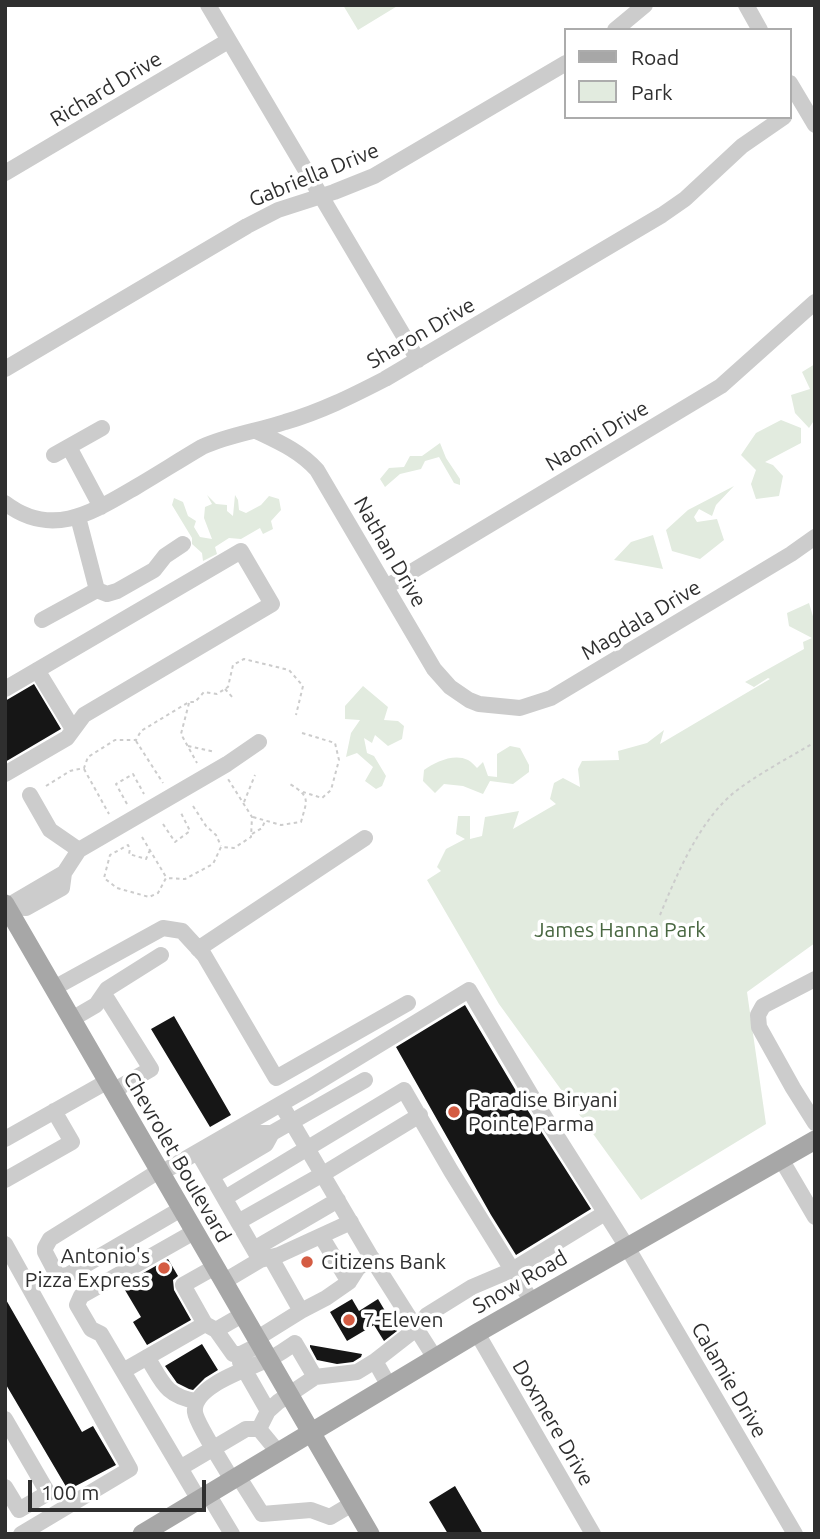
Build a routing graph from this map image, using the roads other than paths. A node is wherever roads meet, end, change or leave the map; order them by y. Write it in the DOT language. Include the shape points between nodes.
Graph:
graph roads {
  1 [pos="208,5"];
  2 [pos="645,5"];
  3 [pos="746,5"];
  4 [pos="617,28"];
  5 [pos="759,28"];
  6 [pos="228,41"];
  7 [pos="564,64"];
  8 [pos="792,87"];
  9 [pos="803,106"];
  10 [pos="781,119"];
  11 [pos="815,125"];
  12 [pos="5,173"];
  13 [pos="321,196"];
  14 [pos="815,302"];
  15 [pos="418,360"];
  16 [pos="5,369"];
  17 [pos="102,428"];
  18 [pos="256,431"];
  19 [pos="69,447"];
  20 [pos="54,455"];
  21 [pos="101,507"];
  22 [pos="7,509"];
  23 [pos="78,517"];
  24 [pos="815,537"];
  25 [pos="183,544"];
  26 [pos="386,587"];
  27 [pos="97,590"];
  28 [pos="42,620"];
  29 [pos="37,670"];
  30 [pos="5,689"];
  31 [pos="479,704"];
  32 [pos="73,729"];
  33 [pos="259,742"];
  34 [pos="5,774"];
  35 [pos="30,795"];
  36 [pos="365,838"];
  37 [pos="79,850"];
  38 [pos="6,906"];
  39 [pos="198,949"];
  40 [pos="161,955"];
  41 [pos="815,979"];
  42 [pos="54,988"];
  43 [pos="104,994"];
  44 [pos="408,1003"];
  45 [pos="72,1019"];
  46 [pos="365,1080"];
  47 [pos="110,1086"];
  48 [pos="281,1104"];
  49 [pos="54,1111"];
  50 [pos="420,1115"];
  51 [pos="292,1122"];
  52 [pos="815,1123"];
  53 [pos="5,1139"];
  54 [pos="815,1140"];
  55 [pos="308,1149"];
  56 [pos="781,1159"];
  57 [pos="205,1164"];
  58 [pos="160,1172"];
  59 [pos="323,1174"];
  60 [pos="5,1180"];
  61 [pos="225,1198"];
  62 [pos="338,1200"];
  63 [pos="181,1209"];
  64 [pos="605,1213"];
  65 [pos="815,1217"];
  66 [pos="238,1222"];
  67 [pos="351,1222"];
  68 [pos="194,1231"];
  69 [pos="321,1236"];
  70 [pos="5,1244"];
  71 [pos="627,1247"];
  72 [pos="262,1256"];
  73 [pos="372,1258"];
  74 [pos="512,1270"];
  75 [pos="219,1275"];
  76 [pos="349,1282"];
  77 [pos="531,1302"];
  78 [pos="301,1311"];
  79 [pos="242,1315"];
  80 [pos="210,1327"];
  81 [pos="416,1329"];
  82 [pos="477,1333"];
  83 [pos="261,1348"];
  84 [pos="147,1357"];
  85 [pos="435,1358"];
  86 [pos="375,1361"];
  87 [pos="240,1362"];
  88 [pos="123,1370"];
  89 [pos="315,1377"];
  90 [pos="389,1386"];
  91 [pos="289,1396"];
  92 [pos="196,1401"];
  93 [pos="268,1411"];
  94 [pos="5,1419"];
  95 [pos="259,1429"];
  96 [pos="310,1433"];
  97 [pos="214,1449"];
  98 [pos="278,1452"];
  99 [pos="180,1468"];
  100 [pos="235,1478"];
  101 [pos="5,1487"];
  102 [pos="203,1497"];
  103 [pos="33,1503"];
  104 [pos="352,1504"];
  105 [pos="46,1528"];
  106 [pos="364,1532"];
  107 [pos="21,1534"];
  108 [pos="142,1534"];
  109 [pos="232,1534"];
  110 [pos="593,1534"];
  111 [pos="795,1534"];
  1 -- 6 [label="street"];
  2 -- 4 [label="street"];
  3 -- 5 [label="street"];
  6 -- 12 [label="street, Richard Drive"];
  6 -- 13 [label="street"];
  7 -- 13 [label="street, Gabriella Drive" via="390,168"];
  8 -- 9 [label="street"];
  9 -- 11 [label="street"];
  10 -- 15 [label="street, Sharon Drive" via="662,215"];
  13 -- 15 [label="street"];
  13 -- 16 [label="street, Gabriella Drive" via="247,226"];
  14 -- 26 [label="street, Naomi Drive" via="721,386"];
  15 -- 18 [label="street, Sharon Drive" via="345,400"];
  17 -- 19 [label="street"];
  18 -- 21 [label="street, Sharon Drive" via="216,440"];
  18 -- 26 [label="street, Nathan Drive" via="293,449 317,470"];
  19 -- 20 [label="street"];
  19 -- 21 [label="street"];
  21 -- 23 [label="street, Sharon Drive"];
  22 -- 23 [label="street, Sharon Drive" via="48,520"];
  23 -- 27 [label="street"];
  24 -- 31 [label="street, Magdala Drive" via="551,698 520,708"];
  25 -- 27 [label="street" via="154,570 117,591"];
  26 -- 31 [label="street, Nathan Drive" via="442,678"];
  27 -- 28 [label="street"];
  29 -- 30 [label="street"];
  29 -- 32 [label="street"];
  29 -- 32 [label="street" via="241,551 246,559 272,604 84,715"];
  32 -- 34 [label="street" via="67,738"];
  33 -- 37 [label="street"];
  35 -- 37 [label="street" via="50,830"];
  36 -- 39 [label="street"];
  37 -- 38 [label="street" via="64,873"];
  38 -- 42 [label="main road, Chevrolet Boulevard"];
  39 -- 42 [label="street" via="182,931 163,928"];
  39 -- 44 [label="street" via="276,1078"];
  40 -- 43 [label="street"];
  41 -- 52 [label="street" via="763,1006 758,1015 760,1027"];
  42 -- 45 [label="main road, Chevrolet Boulevard"];
  43 -- 45 [label="street" via="96,1005"];
  43 -- 47 [label="street" via="151,1069"];
  45 -- 47 [label="main road, Chevrolet Boulevard"];
  46 -- 51 [label="street"];
  47 -- 49 [label="street"];
  47 -- 58 [label="main road, Chevrolet Boulevard"];
  48 -- 51 [label="street"];
  48 -- 57 [label="street"];
  48 -- 64 [label="street, Calamie Drive" via="469,990"];
  49 -- 53 [label="street"];
  49 -- 60 [label="street" via="72,1142"];
  50 -- 55 [label="street" via="404,1090"];
  50 -- 59 [label="street"];
  50 -- 74 [label="street"];
  51 -- 55 [label="street"];
  51 -- 57 [label="street" via="272,1133 266,1144"];
  54 -- 56 [label="main road, Snow Road"];
  55 -- 59 [label="street"];
  55 -- 61 [label="street"];
  56 -- 65 [label="street"];
  56 -- 71 [label="main road, Snow Road"];
  57 -- 58 [label="street"];
  57 -- 61 [label="street"];
  58 -- 63 [label="main road, Chevrolet Boulevard"];
  58 -- 63 [label="street" via="50,1239 45,1252 56,1273 68,1275"];
  59 -- 62 [label="street"];
  59 -- 66 [label="street"];
  61 -- 66 [label="street"];
  62 -- 67 [label="street"];
  62 -- 72 [label="street"];
  63 -- 68 [label="main road, Chevrolet Boulevard"];
  64 -- 71 [label="street, Calamie Drive"];
  64 -- 74 [label="street"];
  66 -- 72 [label="street"];
  67 -- 69 [label="street"];
  67 -- 73 [label="street"];
  68 -- 75 [label="main road, Chevrolet Boulevard"];
  68 -- 88 [label="street" via="79,1298 78,1308 91,1329 102,1334"];
  69 -- 72 [label="street"];
  69 -- 76 [label="street"];
  70 -- 105 [label="street" via="130,1469"];
  71 -- 77 [label="main road, Snow Road"];
  71 -- 111 [label="street, Calamie Drive"];
  72 -- 75 [label="street"];
  72 -- 78 [label="street"];
  73 -- 76 [label="street"];
  73 -- 81 [label="street"];
  74 -- 77 [label="street"];
  74 -- 81 [label="street" via="472,1287 428,1315"];
  75 -- 79 [label="main road, Chevrolet Boulevard"];
  75 -- 80 [label="street" via="183,1285"];
  76 -- 78 [label="street"];
  77 -- 82 [label="main road, Snow Road"];
  78 -- 83 [label="street"];
  79 -- 80 [label="street"];
  79 -- 83 [label="main road, Chevrolet Boulevard"];
  80 -- 84 [label="street"];
  80 -- 87 [label="street"];
  81 -- 85 [label="street"];
  81 -- 86 [label="street"];
  82 -- 85 [label="main road, Snow Road"];
  82 -- 110 [label="street, Doxmere Drive"];
  83 -- 87 [label="street"];
  83 -- 89 [label="street" via="295,1343"];
  83 -- 91 [label="main road, Chevrolet Boulevard"];
  84 -- 88 [label="street"];
  84 -- 92 [label="street" via="167,1390"];
  85 -- 90 [label="main road, Snow Road"];
  86 -- 89 [label="street" via="357,1372"];
  86 -- 90 [label="street"];
  87 -- 92 [label="street"];
  87 -- 93 [label="street"];
  88 -- 99 [label="street"];
  89 -- 91 [label="street"];
  90 -- 96 [label="main road, Snow Road"];
  91 -- 93 [label="street"];
  91 -- 96 [label="main road, Chevrolet Boulevard"];
  92 -- 97 [label="street" via="195,1414"];
  93 -- 95 [label="street"];
  94 -- 103 [label="street" via="48,1493"];
  95 -- 97 [label="street" via="246,1429"];
  95 -- 98 [label="street"];
  96 -- 98 [label="main road, Snow Road"];
  96 -- 104 [label="main road, Chevrolet Boulevard"];
  97 -- 99 [label="street"];
  97 -- 100 [label="street"];
  98 -- 100 [label="main road, Snow Road"];
  99 -- 102 [label="street"];
  100 -- 102 [label="main road, Snow Road"];
  100 -- 104 [label="street" via="262,1514 310,1510 330,1517"];
  101 -- 103 [label="street" via="19,1510"];
  102 -- 108 [label="main road, Snow Road"];
  102 -- 109 [label="street"];
  103 -- 105 [label="street"];
  104 -- 106 [label="main road, Chevrolet Boulevard"];
  105 -- 107 [label="street"];
}
